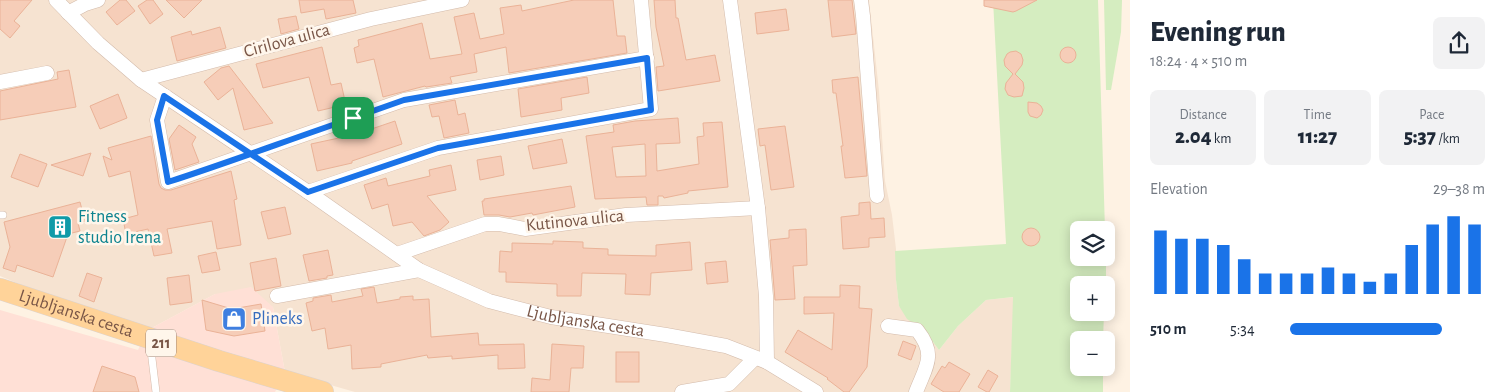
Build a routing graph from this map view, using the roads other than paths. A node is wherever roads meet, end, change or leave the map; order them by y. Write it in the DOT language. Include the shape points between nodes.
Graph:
graph roads {
  1 [pos="56,0"];
  2 [pos="98,0"];
  3 [pos="462,0"];
  4 [pos="641,0"];
  5 [pos="730,0"];
  6 [pos="861,0"];
  7 [pos="68,12"];
  8 [pos="647,58"];
  9 [pos="47,73"];
  10 [pos="141,80"];
  11 [pos="0,82"];
  12 [pos="164,96"];
  13 [pos="249,153"];
  14 [pos="308,192"];
  15 [pos="877,196"];
  16 [pos="758,208"];
  17 [pos="397,254"];
  18 [pos="420,270"];
  19 [pos="0,289"];
  20 [pos="277,296"];
  21 [pos="888,326"];
  22 [pos="150,339"];
  23 [pos="761,360"];
  24 [pos="156,392"];
  25 [pos="323,392"];
  26 [pos="682,392"];
  27 [pos="816,392"];
  28 [pos="916,392"];
  1 -- 7 [label="street"];
  2 -- 7 [label="street"];
  3 -- 10 [label="street, Cirilova ulica" via="371,19"];
  4 -- 8 [label="street"];
  5 -- 16 [label="street"];
  6 -- 15 [label="street"];
  7 -- 10 [label="street"];
  8 -- 13 [label="street" via="404,100"];
  8 -- 14 [label="street" via="651,110 438,148"];
  9 -- 11 [label="street"];
  10 -- 12 [label="street"];
  12 -- 13 [label="street"];
  12 -- 13 [label="street" via="157,120 168,182"];
  13 -- 14 [label="street"];
  14 -- 17 [label="street"];
  16 -- 17 [label="street, Kutinova ulica" via="626,215 525,229 485,224"];
  16 -- 23 [label="street" via="766,296"];
  17 -- 18 [label="street"];
  18 -- 20 [label="street"];
  18 -- 23 [label="street, Ljubljanska cesta" via="488,301 551,317 726,346"];
  19 -- 22 [label="main road, Ljubljanska cesta / 211"];
  21 -- 28 [label="street" via="917,330 925,341 929,358"];
  22 -- 24 [label="lane"];
  22 -- 25 [label="main road, Ljubljanska cesta / 211"];
  23 -- 26 [label="street" via="729,384"];
  23 -- 27 [label="street, Ljubljanska cesta"];
}
